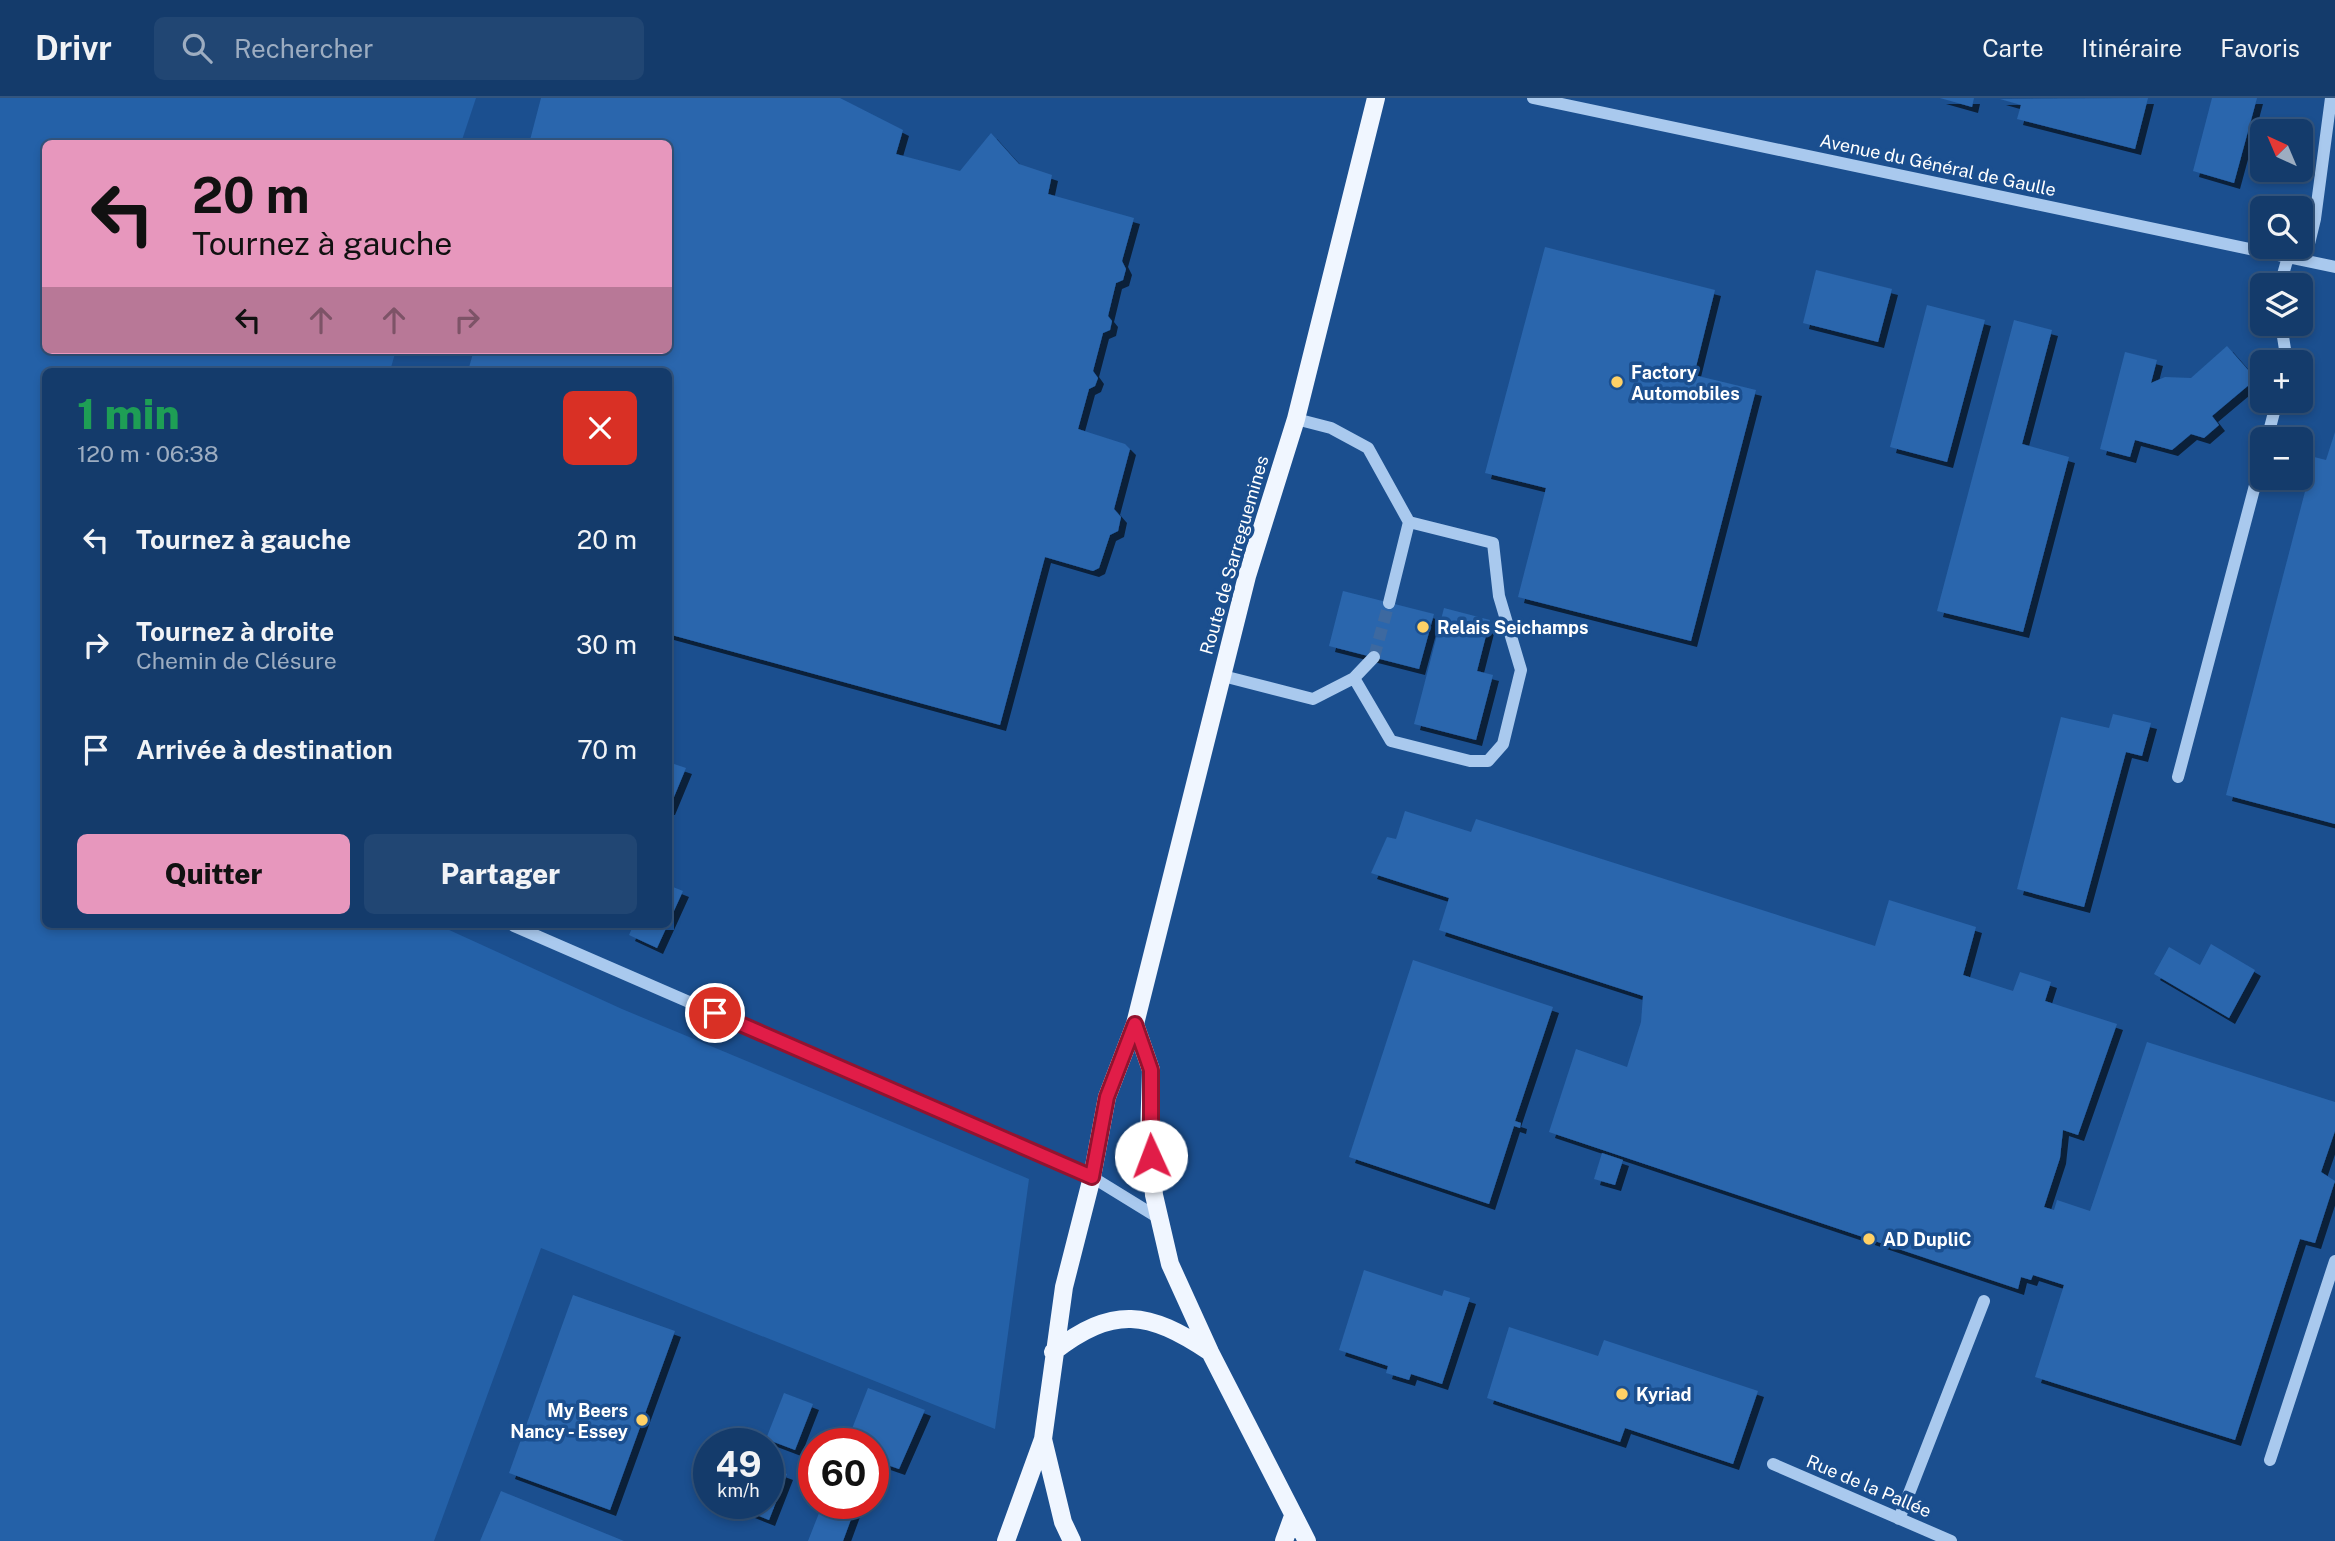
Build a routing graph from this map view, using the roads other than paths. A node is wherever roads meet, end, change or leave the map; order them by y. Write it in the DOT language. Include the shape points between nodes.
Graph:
graph roads {
  1 [pos="1376,98"];
  2 [pos="1533,98"];
  3 [pos="2331,98"];
  4 [pos="2250,249"];
  5 [pos="2299,259"];
  6 [pos="2305,260"];
  7 [pos="2335,267"];
  8 [pos="1296,419"];
  9 [pos="2254,490"];
  10 [pos="1409,522"];
  11 [pos="1389,603"];
  12 [pos="1374,657"];
  13 [pos="1223,676"];
  14 [pos="1354,678"];
  15 [pos="2178,777"];
  16 [pos="519,928"];
  17 [pos="1135,1024"];
  18 [pos="1092,1177"];
  19 [pos="1157,1217"];
  20 [pos="2335,1261"];
  21 [pos="1984,1301"];
  22 [pos="1053,1352"];
  23 [pos="1210,1352"];
  24 [pos="1044,1439"];
  25 [pos="2270,1460"];
  26 [pos="1773,1464"];
  27 [pos="1293,1516"];
  28 [pos="1899,1518"];
  29 [pos="1006,1541"];
  30 [pos="1072,1541"];
  31 [pos="1284,1541"];
  32 [pos="1307,1541"];
  33 [pos="1951,1541"];
  1 -- 8 [label="main road, Route de Sarreguemines"];
  2 -- 4 [label="street, Avenue du Général de Gaulle"];
  3 -- 6 [label="street"];
  5 -- 6 [label="street, Avenue du Général de Gaulle"];
  6 -- 7 [label="street, Avenue du Général de Gaulle"];
  8 -- 10 [label="street" via="1331,428 1368,449"];
  8 -- 13 [label="main road, Route de Sarreguemines" via="1247,576"];
  9 -- 15 [label="street"];
  10 -- 11 [label="street"];
  10 -- 14 [label="street" via="1493,543 1499,596 1521,670 1503,744 1488,761 1470,761 1391,741"];
  12 -- 14 [label="street"];
  13 -- 14 [label="street" via="1313,699"];
  13 -- 17 [label="main road, Route de Sarreguemines"];
  16 -- 18 [label="street"];
  17 -- 18 [label="main road, Route de Sarreguemines" via="1107,1097"];
  17 -- 19 [label="main road" via="1151,1070 1149,1137"];
  18 -- 19 [label="street"];
  18 -- 22 [label="main road, Route de Sarreguemines"];
  19 -- 23 [label="main road" via="1170,1264"];
  20 -- 25 [label="street"];
  21 -- 28 [label="street"];
  22 -- 23 [label="main road" via="1071,1338 1116,1318 1175,1329"];
  22 -- 24 [label="main road, Route de Sarreguemines"];
  23 -- 27 [label="main road"];
  24 -- 29 [label="main road"];
  24 -- 30 [label="main road" via="1063,1522"];
  26 -- 28 [label="street, Rue de la Pallée"];
  27 -- 31 [label="main road"];
  27 -- 32 [label="main road"];
  28 -- 33 [label="street, Rue de la Pallée"];
}
